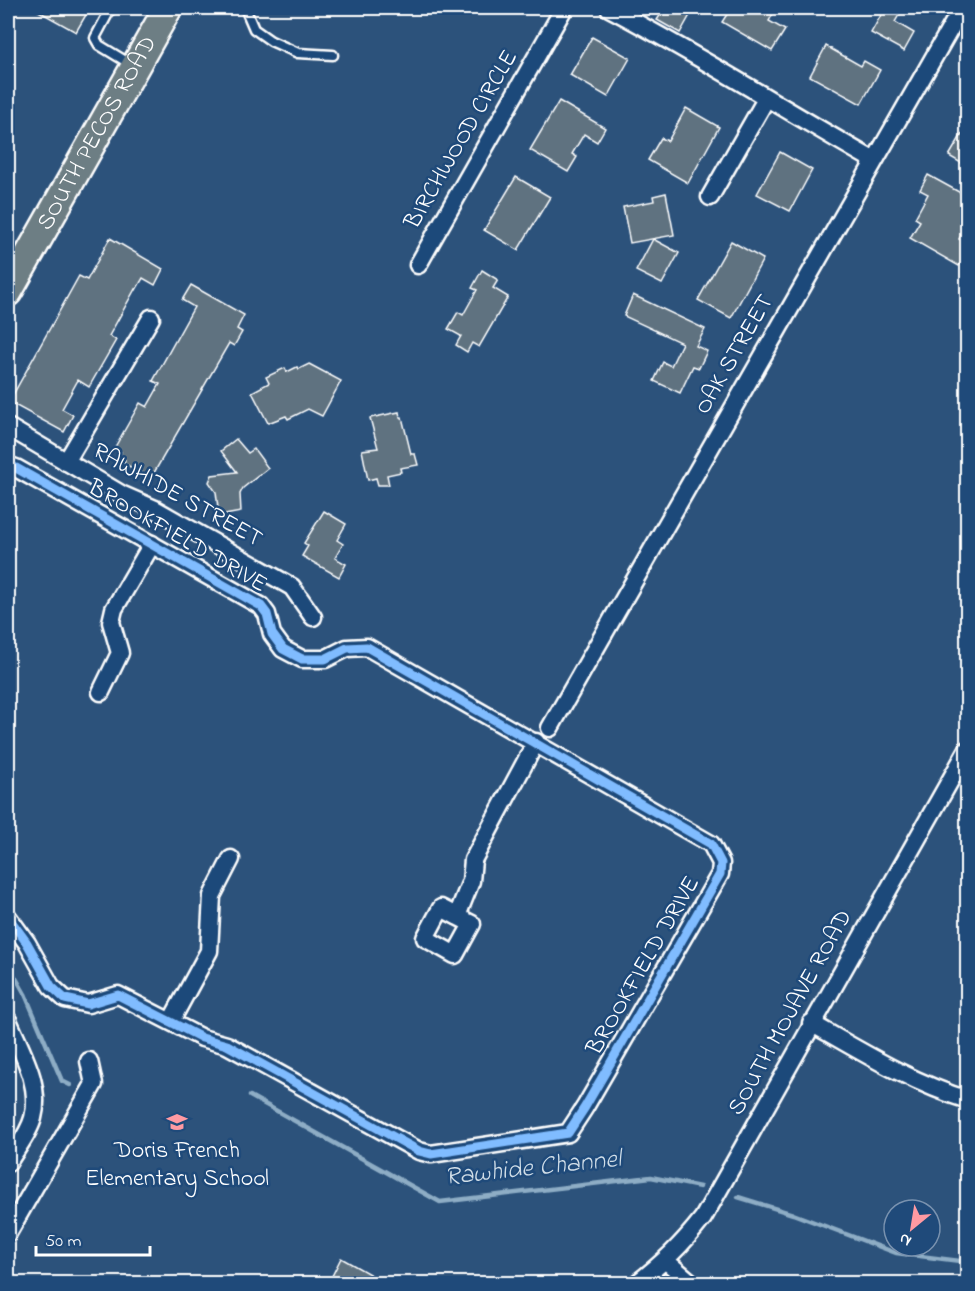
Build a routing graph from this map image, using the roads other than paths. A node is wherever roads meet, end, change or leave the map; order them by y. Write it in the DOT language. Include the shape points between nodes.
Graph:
graph roads {
  1 [pos="111,8"];
  2 [pos="168,8"];
  3 [pos="244,8"];
  4 [pos="564,8"];
  5 [pos="609,8"];
  6 [pos="962,8"];
  7 [pos="333,55"];
  8 [pos="135,67"];
  9 [pos="766,99"];
  10 [pos="873,160"];
  11 [pos="710,197"];
  12 [pos="418,265"];
  13 [pos="8,292"];
  14 [pos="151,318"];
  15 [pos="8,427"];
  16 [pos="66,462"];
  17 [pos="8,465"];
  18 [pos="152,544"];
  19 [pos="313,617"];
  20 [pos="101,692"];
  21 [pos="550,728"];
  22 [pos="536,742"];
  23 [pos="968,749"];
  24 [pos="231,859"];
  25 [pos="8,916"];
  26 [pos="456,916"];
  27 [pos="8,1020"];
  28 [pos="171,1021"];
  29 [pos="811,1023"];
  30 [pos="89,1061"];
  31 [pos="968,1100"];
  32 [pos="8,1163"];
  33 [pos="8,1233"];
  34 [pos="666,1261"];
  35 [pos="636,1284"];
  36 [pos="693,1284"];
  1 -- 8 [label="lane" via="95,38 99,45"];
  2 -- 8 [label="main road, SOUTH PECOS ROAD"];
  3 -- 7 [label="lane" via="254,29 271,41 298,53"];
  4 -- 12 [label="street, BIRCHWOOD CIRCLE"];
  5 -- 9 [label="street" via="672,41"];
  6 -- 10 [label="street, OAK STREET"];
  8 -- 13 [label="main road, SOUTH PECOS ROAD"];
  9 -- 10 [label="street"];
  9 -- 11 [label="street"];
  10 -- 21 [label="street, OAK STREET"];
  14 -- 16 [label="street"];
  15 -- 16 [label="street, RAWHIDE STREET"];
  16 -- 19 [label="street, RAWHIDE STREET" via="292,587"];
  17 -- 18 [label="street, BROOKFIELD DRIVE"];
  18 -- 20 [label="street" via="114,609 111,622 120,653"];
  18 -- 22 [label="street, BROOKFIELD DRIVE" via="261,606 283,649 302,659 325,659 346,648 367,647"];
  22 -- 26 [label="street" via="473,860 471,881"];
  22 -- 28 [label="street, BROOKFIELD DRIVE" via="711,844 721,863 720,874 568,1133 431,1154 419,1151 227,1045 202,1038"];
  23 -- 29 [label="street, SOUTH MOJAVE ROAD"];
  24 -- 28 [label="street" via="212,896 209,951"];
  25 -- 28 [label="street, BROOKFIELD DRIVE" via="51,986 65,999 88,1004 118,995"];
  27 -- 32 [label="street" via="36,1096 33,1120"];
  29 -- 31 [label="street" via="900,1073"];
  29 -- 34 [label="street, SOUTH MOJAVE ROAD" via="703,1218"];
  30 -- 33 [label="street" via="94,1084"];
  34 -- 35 [label="street, SOUTH MOJAVE ROAD"];
  34 -- 36 [label="street"];
}
